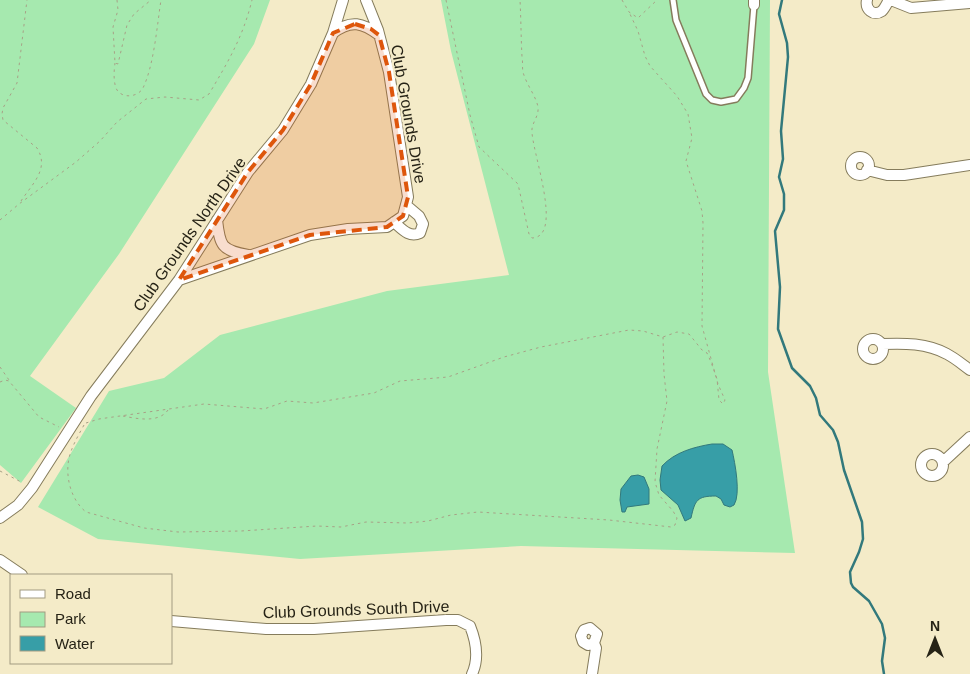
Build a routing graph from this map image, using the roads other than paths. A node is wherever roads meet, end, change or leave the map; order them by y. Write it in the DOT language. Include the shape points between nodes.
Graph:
graph roads {
  1 [pos="343,0"];
  2 [pos="366,0"];
  3 [pos="673,0"];
  4 [pos="866,0"];
  5 [pos="890,0"];
  6 [pos="754,2"];
  7 [pos="970,3"];
  8 [pos="333,33"];
  9 [pos="379,35"];
  10 [pos="970,165"];
  11 [pos="868,170"];
  12 [pos="406,205"];
  13 [pos="217,220"];
  14 [pos="394,222"];
  15 [pos="249,255"];
  16 [pos="179,280"];
  17 [pos="882,344"];
  18 [pos="970,370"];
  19 [pos="970,437"];
  20 [pos="943,462"];
  21 [pos="0,518"];
  22 [pos="0,560"];
  23 [pos="21,574"];
  24 [pos="172,621"];
  25 [pos="594,643"];
  26 [pos="476,671"];
  27 [pos="592,674"];
  1 -- 8 [label="street, Club Grounds North Drive"];
  2 -- 9 [label="street, Club Grounds Drive"];
  3 -- 6 [label="lane" via="676,20 704,90 712,100 721,102 736,99 744,88 749,71"];
  4 -- 5 [label="street" via="870,12 876,13"];
  5 -- 7 [label="street" via="911,8"];
  8 -- 9 [label="street" via="355,24"];
  8 -- 13 [label="street, Club Grounds North Drive" via="311,84 283,130 248,172"];
  9 -- 12 [label="street, Club Grounds Drive" via="389,72 408,197"];
  10 -- 11 [label="street" via="904,175"];
  12 -- 14 [label="street, Club Grounds Drive" via="402,216"];
  12 -- 14 [label="street, Club Grounds Drive" via="422,224 420,233 408,234"];
  13 -- 15 [label="street" via="219,238 224,247 234,253"];
  13 -- 16 [label="street, Club Grounds North Drive"];
  14 -- 15 [label="street" via="387,227 310,235"];
  15 -- 16 [label="street"];
  16 -- 21 [label="street, Club Grounds North Drive" via="91,396 32,488"];
  17 -- 18 [label="street" via="925,346 948,354"];
  19 -- 20 [label="street"];
  22 -- 23 [label="street"];
  24 -- 26 [label="street, Club Grounds South Drive" via="266,629 314,629 458,620 470,626 475,638"];
  25 -- 27 [label="street"];
}
